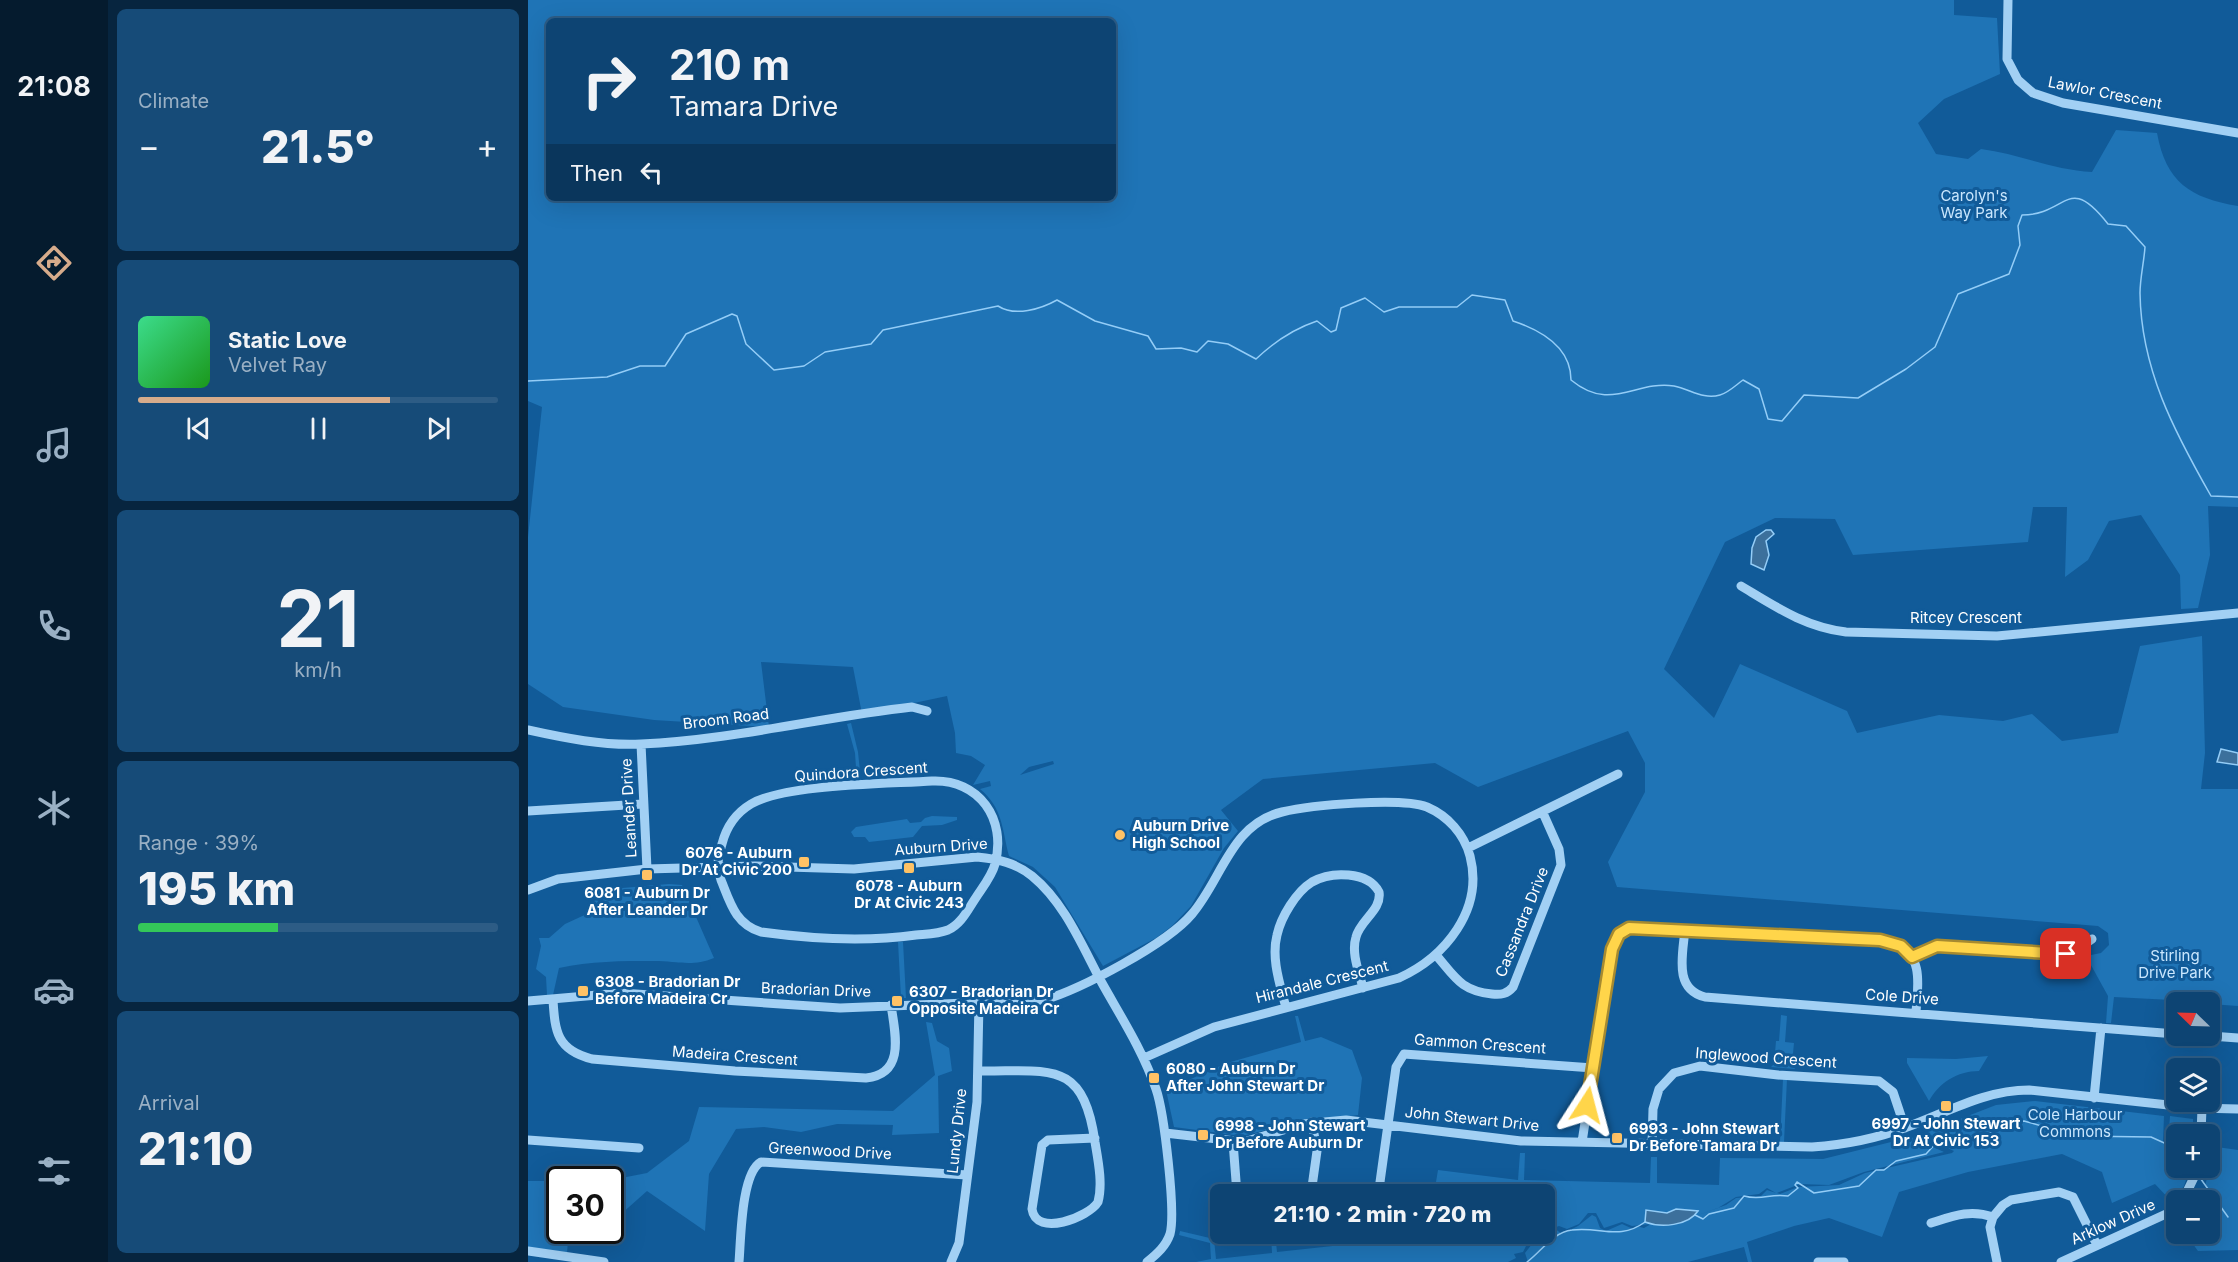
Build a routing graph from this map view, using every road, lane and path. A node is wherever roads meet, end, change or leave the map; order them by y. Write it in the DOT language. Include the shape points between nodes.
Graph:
graph roads {
  1 [pos="2008,0"];
  2 [pos="2238,133"];
  3 [pos="1742,586"];
  4 [pos="2238,613"];
  5 [pos="927,711"];
  6 [pos="528,730"];
  7 [pos="641,744"];
  8 [pos="1618,774"];
  9 [pos="643,804"];
  10 [pos="528,811"];
  11 [pos="1543,813"];
  12 [pos="1468,848"];
  13 [pos="996,859"];
  14 [pos="717,868"];
  15 [pos="647,869"];
  16 [pos="528,890"];
  17 [pos="1685,929"];
  18 [pos="2092,939"];
  19 [pos="1436,955"];
  20 [pos="1912,957"];
  21 [pos="1098,975"];
  22 [pos="1363,988"];
  23 [pos="553,1000"];
  24 [pos="528,1001"];
  25 [pos="979,1001"];
  26 [pos="891,1005"];
  27 [pos="1286,1008"];
  28 [pos="1916,1012"];
  29 [pos="2101,1028"];
  30 [pos="2166,1033"];
  31 [pos="2220,1037"];
  32 [pos="2238,1038"];
  33 [pos="1144,1058"];
  34 [pos="1593,1068"];
  35 [pos="978,1071"];
  36 [pos="2094,1098"];
  37 [pos="2166,1105"];
  38 [pos="2220,1108"];
  39 [pos="2238,1109"];
  40 [pos="1312,1122"];
  41 [pos="1388,1126"];
  42 [pos="1905,1128"];
  43 [pos="1165,1134"];
  44 [pos="1095,1138"];
  45 [pos="528,1140"];
  46 [pos="1233,1142"];
  47 [pos="1582,1142"];
  48 [pos="1652,1145"];
  49 [pos="639,1148"];
  50 [pos="967,1175"];
  51 [pos="1236,1184"];
  52 [pos="1312,1184"];
  53 [pos="1381,1184"];
  54 [pos="2166,1214"];
  55 [pos="1994,1217"];
  56 [pos="1931,1223"];
  57 [pos="2097,1245"];
  58 [pos="528,1251"];
  59 [pos="604,1262"];
  60 [pos="739,1262"];
  61 [pos="951,1262"];
  62 [pos="1147,1262"];
  63 [pos="1818,1262"];
  64 [pos="1844,1262"];
  65 [pos="1998,1262"];
  66 [pos="2061,1262"];
  1 -- 2 [label="street, Lawlor Crescent" via="2007,59 2018,80 2033,93 2063,103"];
  3 -- 4 [label="street, Ritcey Crescent" via="1808,625 1846,632 1997,636"];
  5 -- 7 [label="street, Broom Road" via="912,706 801,726"];
  6 -- 7 [label="street, Broom Road"];
  7 -- 9 [label="street, Leander Drive"];
  8 -- 11 [label="street"];
  9 -- 10 [label="street"];
  9 -- 15 [label="street, Leander Drive"];
  11 -- 12 [label="street"];
  11 -- 19 [label="street, Cassandra Drive" via="1559,849 1561,865 1513,987 1499,995 1470,991"];
  12 -- 19 [label="street, Hirandale Crescent" via="1474,871 1472,898 1463,921"];
  12 -- 21 [label="street, Hirandale Crescent" via="1447,820 1415,804 1357,804 1281,812 1241,836 1202,900 1179,928"];
  13 -- 14 [label="street, Auburn Drive" via="977,857 854,869"];
  13 -- 14 [label="street" via="993,871 962,919 951,928 854,940 767,933 750,928 735,913"];
  13 -- 14 [label="street, Quindora Crescent" via="998,835 985,801 960,784 932,781 766,797 743,809 731,823"];
  13 -- 21 [label="street, Auburn Drive" via="1022,869 1055,900"];
  14 -- 15 [label="street, Auburn Drive"];
  15 -- 16 [label="street, Auburn Drive" via="558,879"];
  17 -- 20 [label="street" via="1880,940 1901,946"];
  17 -- 28 [label="street, Cole Drive" via="1683,974 1687,986 1700,995 1784,1005"];
  17 -- 34 [label="street" via="1635,927 1616,939"];
  18 -- 20 [label="street" via="2061,955 1937,946"];
  19 -- 22 [label="street, Hirandale Crescent" via="1399,978"];
  20 -- 28 [label="street" via="1918,974"];
  21 -- 25 [label="street, Bradorian Drive" via="1044,1000"];
  21 -- 33 [label="street, Auburn Drive"];
  22 -- 27 [label="street, Hirandale Crescent"];
  22 -- 27 [label="street" via="1355,940 1378,904 1379,892 1357,876 1322,878 1304,890 1278,930 1275,955"];
  23 -- 24 [label="street, Bradorian Drive"];
  23 -- 26 [label="street, Bradorian Drive" via="621,993 840,1008"];
  23 -- 26 [label="street, Madeira Crescent" via="560,1039 569,1050 584,1057 866,1078 879,1076 895,1057"];
  25 -- 26 [label="street, Bradorian Drive"];
  25 -- 35 [label="street, Lundy Drive"];
  27 -- 33 [label="street, Hirandale Crescent" via="1214,1027"];
  28 -- 29 [label="street, Cole Drive"];
  29 -- 30 [label="street, Cole Drive"];
  29 -- 36 [label="street"];
  31 -- 32 [label="street"];
  33 -- 43 [label="street, Auburn Drive" via="1157,1091"];
  34 -- 41 [label="street, Gammon Crescent" via="1405,1053 1397,1062"];
  34 -- 47 [label="street"];
  35 -- 44 [label="street" via="1047,1072 1062,1076 1084,1095"];
  35 -- 50 [label="street, Lundy Drive"];
  36 -- 37 [label="street, John Stewart Drive"];
  36 -- 42 [label="street, John Stewart Drive" via="2004,1090"];
  38 -- 39 [label="street, John Stewart Drive"];
  40 -- 41 [label="street, John Stewart Drive" via="1346,1120"];
  40 -- 46 [label="street, John Stewart Drive" via="1254,1141"];
  40 -- 52 [label="street" via="1317,1151"];
  41 -- 47 [label="street, John Stewart Drive" via="1471,1137"];
  41 -- 53 [label="street"];
  42 -- 48 [label="street, John Stewart Drive" via="1837,1145 1812,1147"];
  42 -- 48 [label="street, Inglewood Crescent" via="1893,1092 1879,1081 1700,1066 1674,1073 1659,1089 1653,1109"];
  43 -- 46 [label="street, John Stewart Drive"];
  43 -- 62 [label="street, Auburn Drive" via="1171,1228 1164,1246"];
  44 -- 44 [label="street" via="1100,1194 1097,1204 1091,1210 1050,1225 1040,1223 1032,1209 1042,1145 1048,1140"];
  45 -- 49 [label="street"];
  46 -- 51 [label="street"];
  47 -- 48 [label="street, John Stewart Drive"];
  50 -- 60 [label="street, Greenwood Drive" via="761,1162 752,1168 748,1181"];
  50 -- 61 [label="street, Lundy Drive" via="959,1243"];
  54 -- 57 [label="street, Arklow Drive"];
  55 -- 56 [label="street" via="1966,1212"];
  55 -- 57 [label="street" via="2011,1200 2065,1192 2073,1197"];
  55 -- 65 [label="street" via="1990,1229"];
  57 -- 66 [label="street, Arklow Drive"];
  58 -- 59 [label="street"];
  63 -- 64 [label="street"];
}
